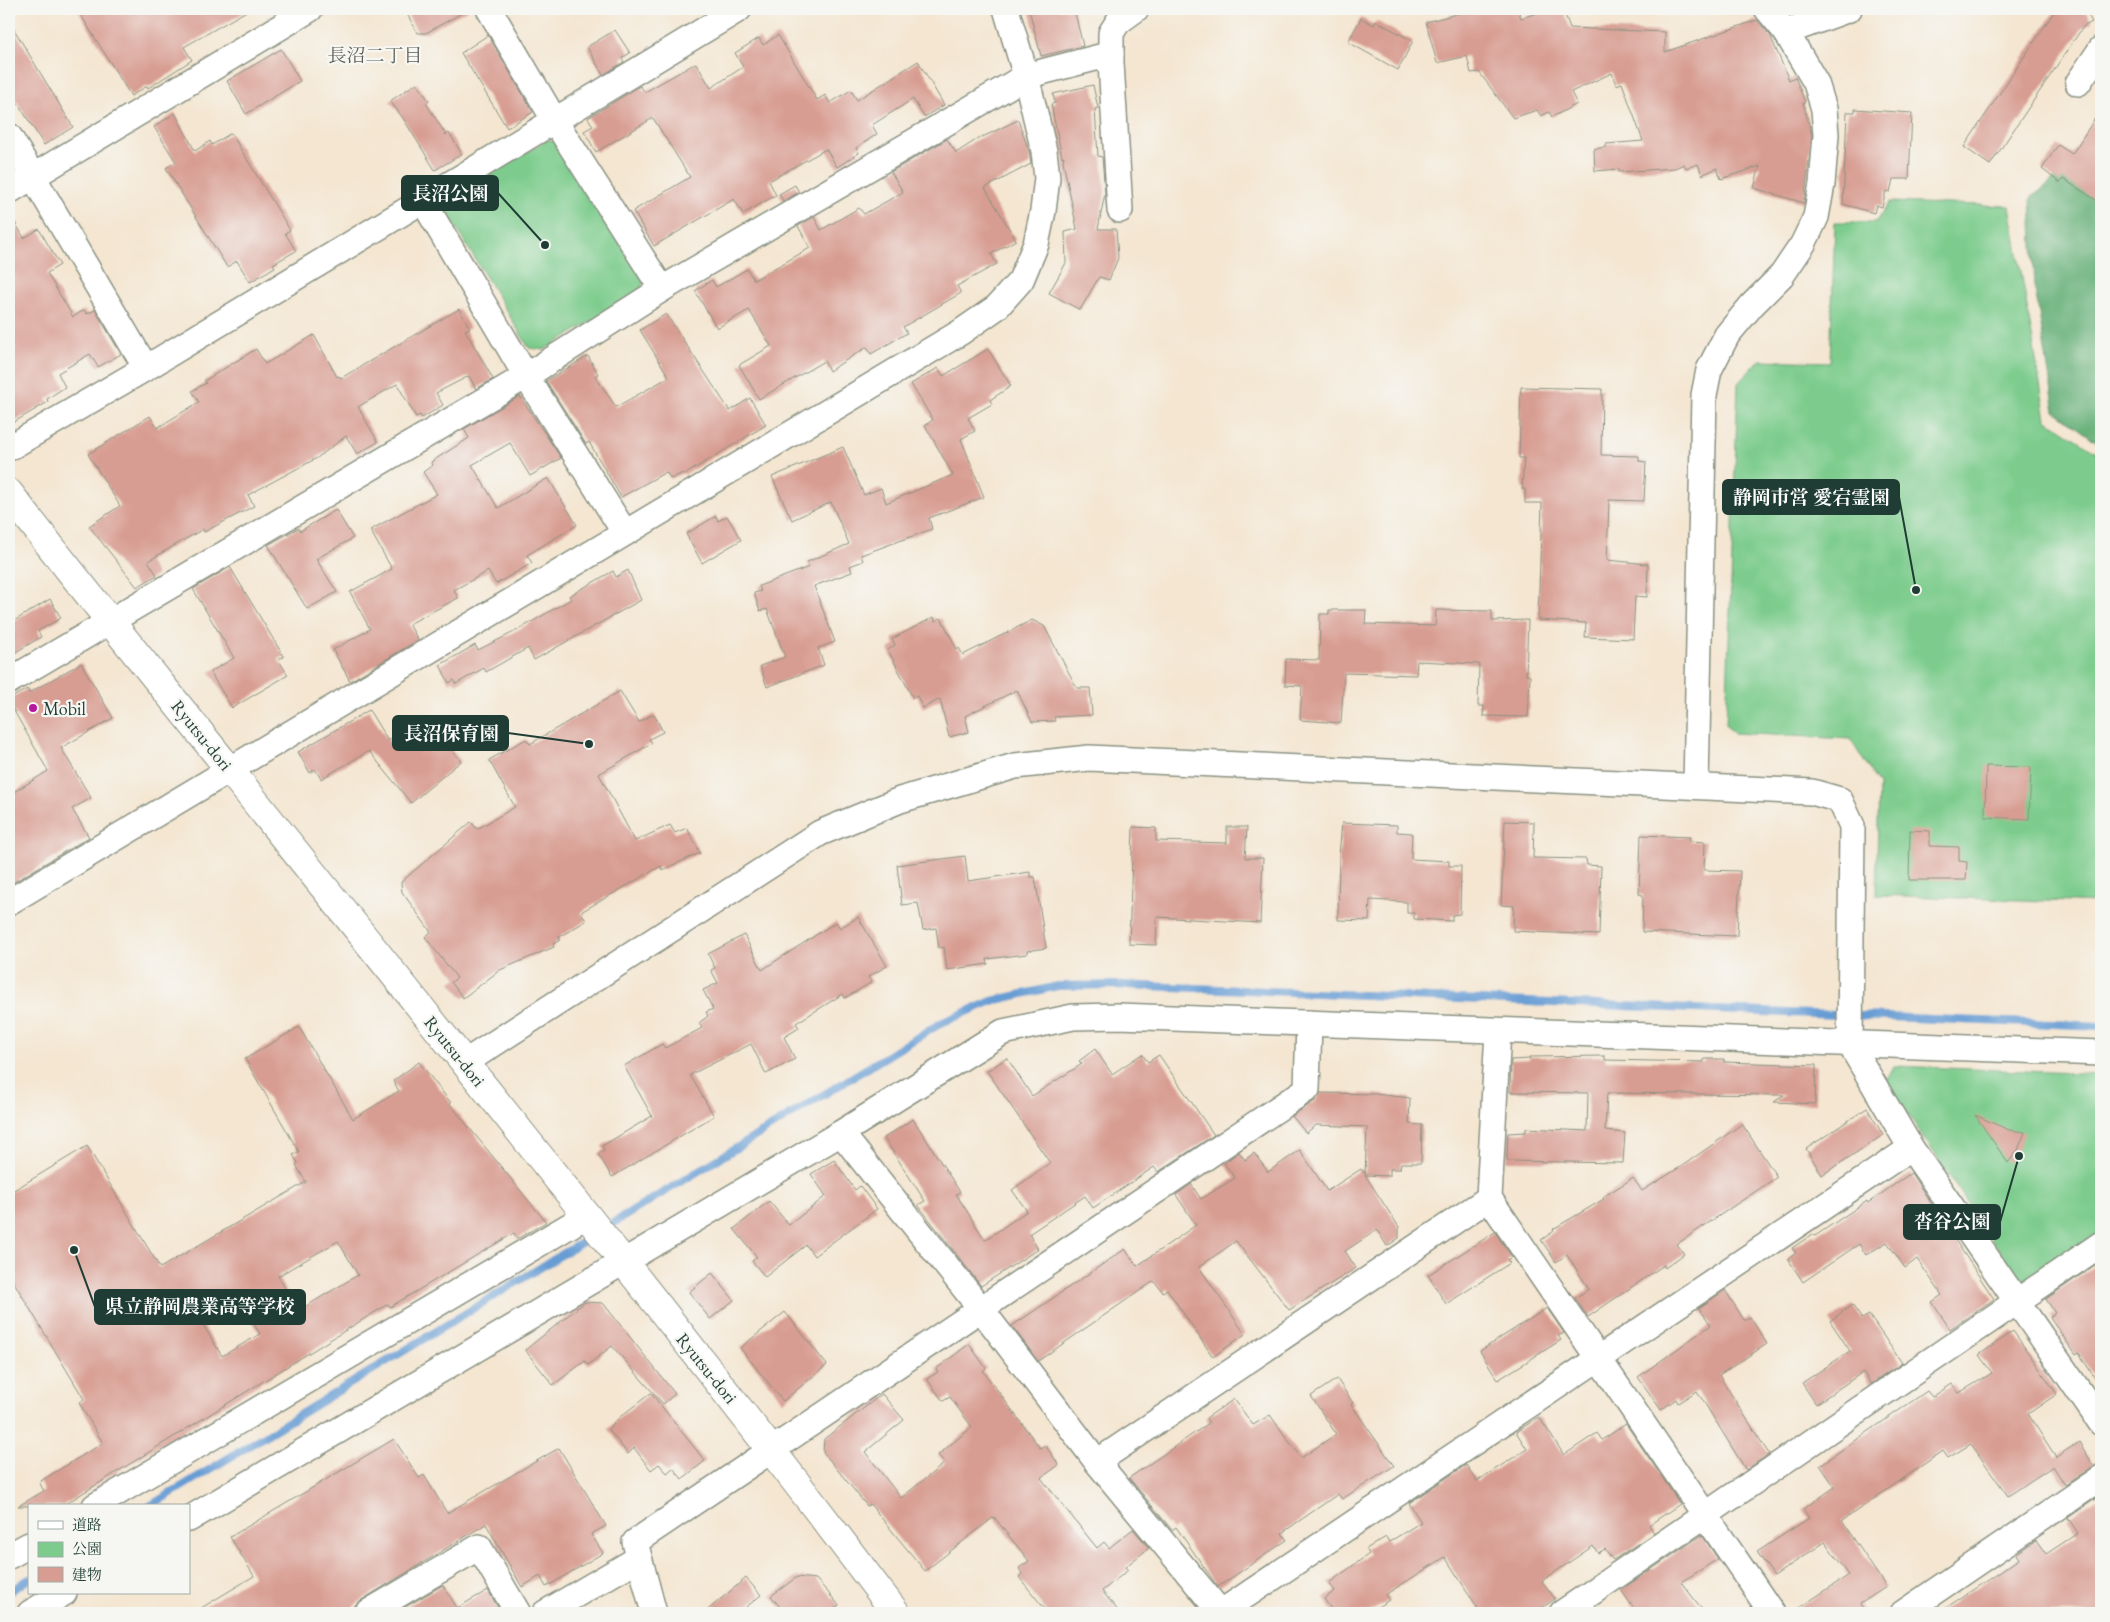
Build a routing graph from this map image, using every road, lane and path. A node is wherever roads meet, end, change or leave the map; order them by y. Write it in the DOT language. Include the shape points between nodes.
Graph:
graph roads {
  1 [pos="310,9"];
  2 [pos="489,9"];
  3 [pos="739,9"];
  4 [pos="1006,9"];
  5 [pos="1136,9"];
  6 [pos="1767,9"];
  7 [pos="1849,9"];
  8 [pos="1786,32"];
  9 [pos="2101,49"];
  10 [pos="1111,54"];
  11 [pos="1026,76"];
  12 [pos="2078,83"];
  13 [pos="555,121"];
  14 [pos="9,136"];
  15 [pos="32,177"];
  16 [pos="9,191"];
  17 [pos="423,200"];
  18 [pos="1120,210"];
  19 [pos="662,289"];
  20 [pos="146,368"];
  21 [pos="526,376"];
  22 [pos="9,448"];
  23 [pos="9,494"];
  24 [pos="625,533"];
  25 [pos="109,622"];
  26 [pos="9,681"];
  27 [pos="230,771"];
  28 [pos="1696,786"];
  29 [pos="9,902"];
  30 [pos="1309,1023"];
  31 [pos="1498,1031"];
  32 [pos="1850,1037"];
  33 [pos="2101,1053"];
  34 [pos="464,1063"];
  35 [pos="841,1133"];
  36 [pos="1911,1148"];
  37 [pos="1489,1198"];
  38 [pos="586,1216"];
  39 [pos="2101,1244"];
  40 [pos="617,1256"];
  41 [pos="2017,1302"];
  42 [pos="981,1309"];
  43 [pos="1599,1358"];
  44 [pos="2101,1423"];
  45 [pos="773,1451"];
  46 [pos="1096,1462"];
  47 [pos="2101,1478"];
  48 [pos="98,1504"];
  49 [pos="1705,1515"];
  50 [pos="190,1518"];
  51 [pos="28,1546"];
  52 [pos="9,1556"];
  53 [pos="639,1558"];
  54 [pos="62,1594"];
  55 [pos="30,1613"];
  56 [pos="368,1613"];
  57 [pos="518,1613"];
  58 [pos="546,1613"];
  59 [pos="654,1613"];
  60 [pos="896,1613"];
  61 [pos="1220,1613"];
  62 [pos="1562,1613"];
  63 [pos="1772,1613"];
  64 [pos="1903,1613"];
  1 -- 15 [label="street"];
  2 -- 13 [label="street"];
  3 -- 13 [label="street"];
  4 -- 11 [label="street"];
  5 -- 10 [label="street" via="1118,22 1111,33"];
  6 -- 8 [label="street"];
  7 -- 8 [label="street"];
  8 -- 28 [label="street" via="1816,83 1824,109 1826,135 1822,184 1816,217 1803,244 1782,275 1727,335 1709,370 1704,395"];
  9 -- 12 [label="street"];
  10 -- 11 [label="street"];
  10 -- 18 [label="street"];
  11 -- 19 [label="street"];
  11 -- 24 [label="street" via="1044,151 1047,178 1036,244 1021,280 997,307 961,332"];
  13 -- 17 [label="street"];
  13 -- 19 [label="street"];
  14 -- 15 [label="street"];
  15 -- 16 [label="street"];
  15 -- 20 [label="street"];
  17 -- 20 [label="street"];
  17 -- 21 [label="street"];
  19 -- 21 [label="street"];
  20 -- 22 [label="street"];
  21 -- 24 [label="street"];
  21 -- 25 [label="street"];
  23 -- 25 [label="main road, Ryutsu-dori"];
  24 -- 27 [label="street"];
  25 -- 26 [label="street"];
  25 -- 27 [label="main road, Ryutsu-dori"];
  27 -- 29 [label="street"];
  27 -- 34 [label="main road, Ryutsu-dori"];
  28 -- 32 [label="street" via="1812,792 1840,800 1852,826"];
  28 -- 34 [label="street" via="1089,758 1015,766 900,800 820,833"];
  30 -- 31 [label="street"];
  30 -- 35 [label="street" via="1073,1017 1003,1032"];
  30 -- 42 [label="street" via="1307,1089"];
  31 -- 32 [label="street"];
  31 -- 37 [label="street"];
  32 -- 33 [label="street"];
  32 -- 36 [label="street"];
  34 -- 38 [label="main road, Ryutsu-dori"];
  35 -- 40 [label="street"];
  35 -- 42 [label="street"];
  36 -- 41 [label="street"];
  36 -- 43 [label="street"];
  37 -- 43 [label="street"];
  37 -- 46 [label="street"];
  38 -- 40 [label="main road, Ryutsu-dori"];
  38 -- 48 [label="street"];
  39 -- 41 [label="street"];
  40 -- 45 [label="main road, Ryutsu-dori"];
  40 -- 50 [label="street"];
  41 -- 44 [label="street"];
  41 -- 49 [label="street"];
  42 -- 45 [label="street"];
  42 -- 46 [label="street"];
  43 -- 49 [label="street"];
  43 -- 61 [label="street"];
  45 -- 53 [label="street" via="635,1542"];
  45 -- 60 [label="main road, Ryutsu-dori"];
  46 -- 61 [label="street"];
  47 -- 64 [label="street"];
  49 -- 62 [label="street"];
  49 -- 63 [label="street"];
  51 -- 52 [label="street"];
  53 -- 58 [label="street"];
  53 -- 59 [label="street"];
  54 -- 55 [label="street"];
  56 -- 57 [label="street" via="479,1547"];
}
